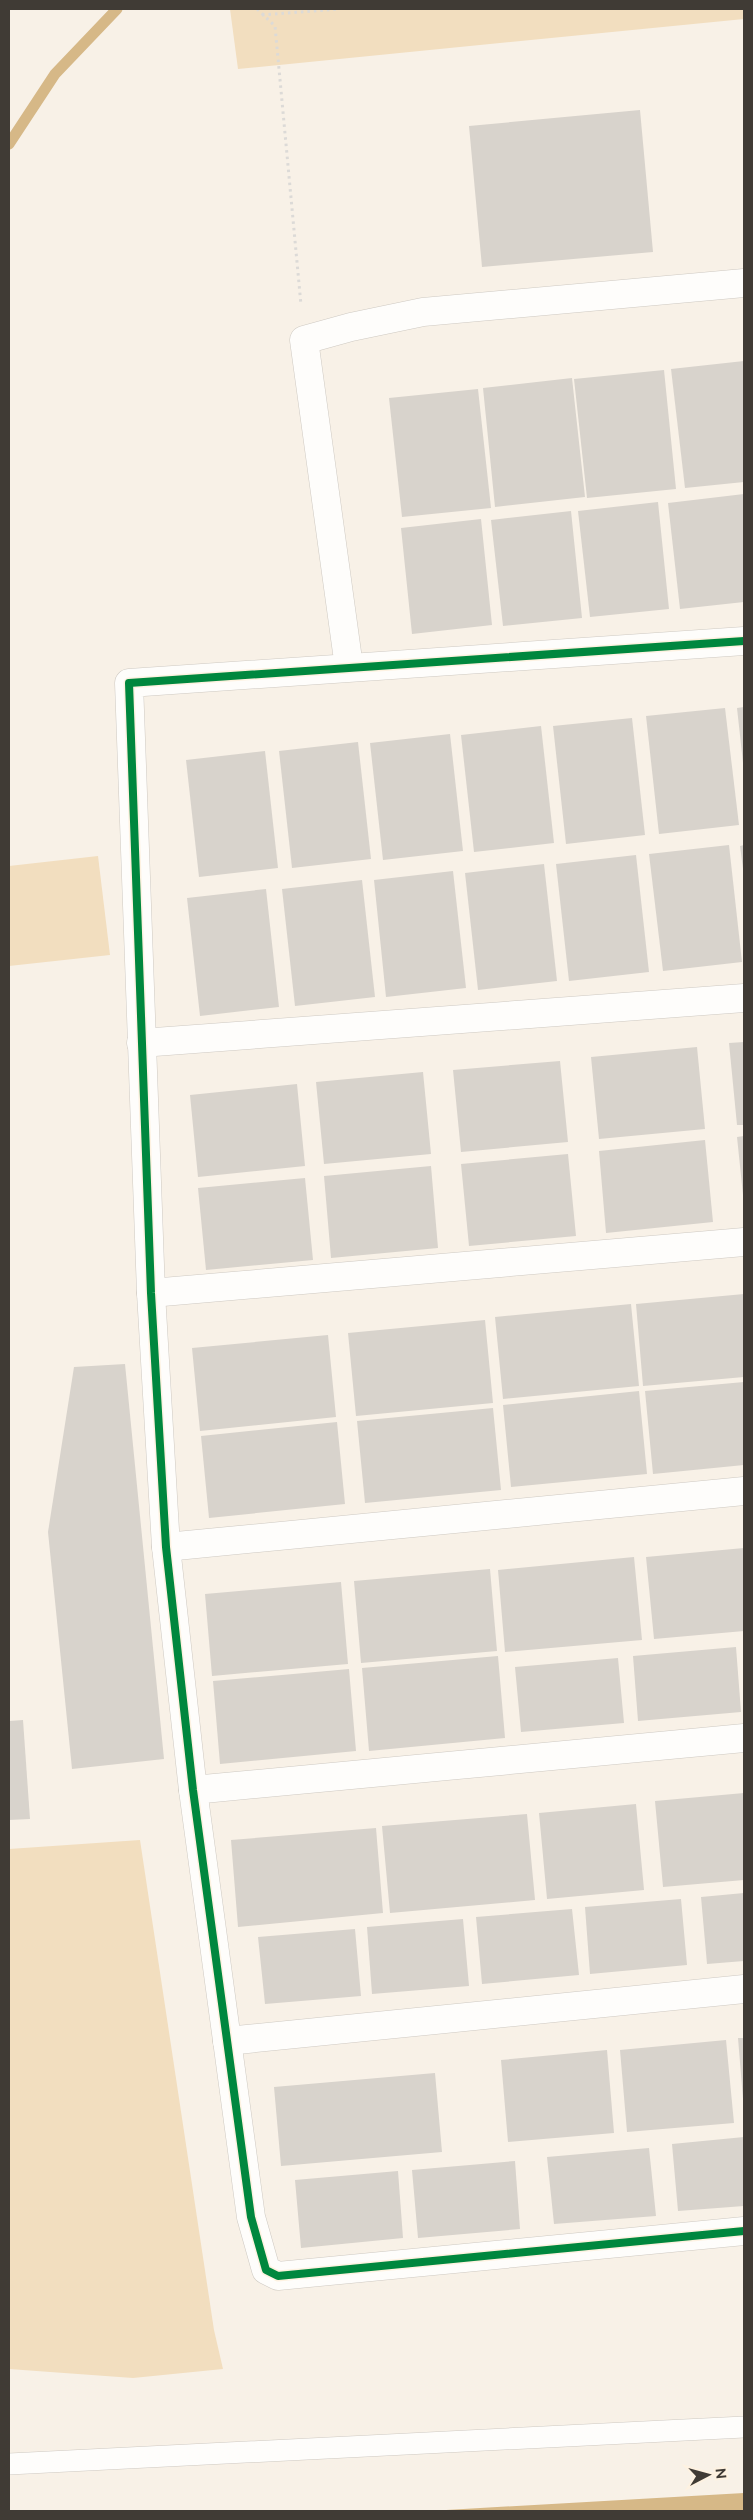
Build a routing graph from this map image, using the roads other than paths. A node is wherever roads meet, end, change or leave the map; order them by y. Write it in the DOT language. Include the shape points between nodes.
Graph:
graph roads {
  1 [pos="744,283"];
  2 [pos="744,641"];
  3 [pos="349,667"];
  4 [pos="744,998"];
  5 [pos="142,1043"];
  6 [pos="744,1242"];
  7 [pos="151,1292"];
  8 [pos="744,1490"];
  9 [pos="166,1547"];
  10 [pos="744,1738"];
  11 [pos="193,1790"];
  12 [pos="744,1989"];
  13 [pos="227,2040"];
  14 [pos="744,2231"];
  15 [pos="744,2427"];
  16 [pos="9,2464"];
  1 -- 3 [label="street" via="423,312 304,340"];
  2 -- 3 [label="street"];
  3 -- 5 [label="street" via="129,683"];
  4 -- 5 [label="street"];
  5 -- 7 [label="street"];
  6 -- 7 [label="street"];
  7 -- 9 [label="street"];
  8 -- 9 [label="street"];
  9 -- 11 [label="street"];
  10 -- 11 [label="street"];
  11 -- 13 [label="street"];
  12 -- 13 [label="street"];
  13 -- 14 [label="street" via="250,2217 266,2270 278,2276"];
  15 -- 16 [label="lane"];
}
